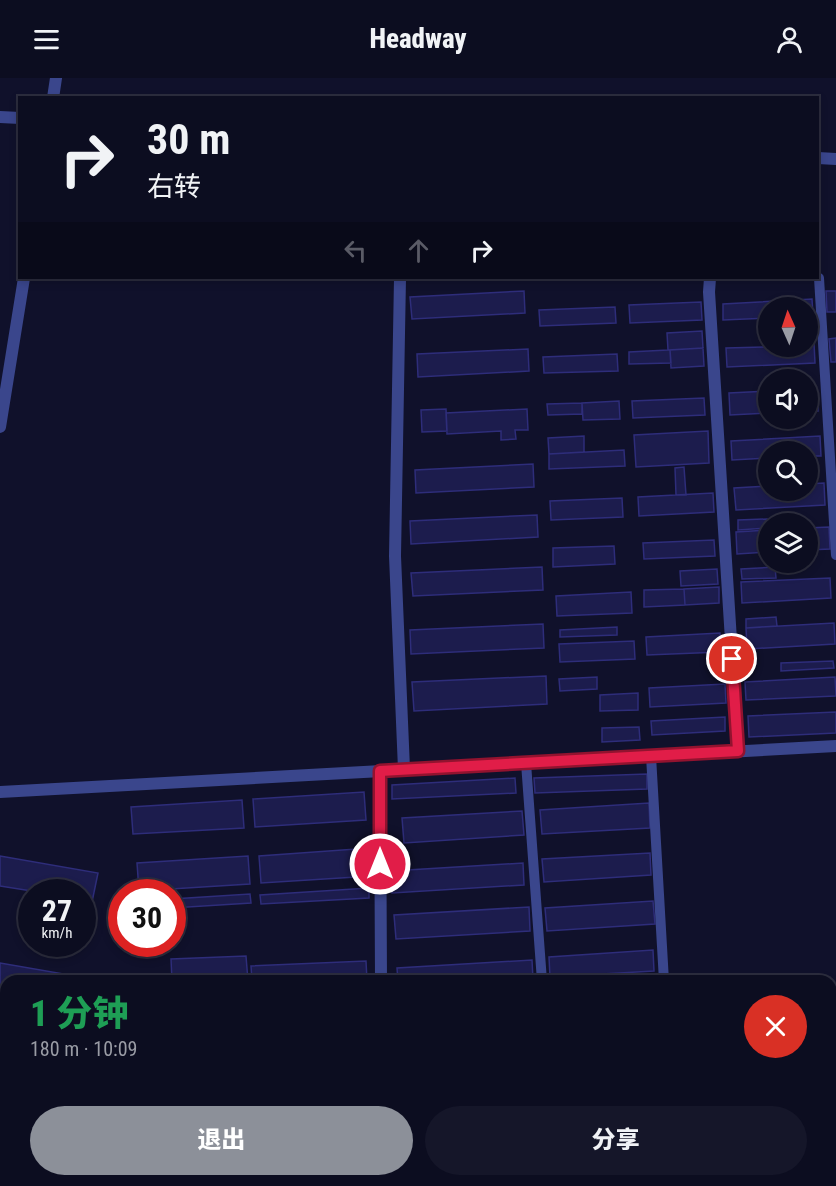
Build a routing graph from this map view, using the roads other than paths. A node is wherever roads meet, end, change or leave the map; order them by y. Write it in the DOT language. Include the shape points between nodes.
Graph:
graph roads {
  1 [pos="56,78"];
  2 [pos="53,96"];
  3 [pos="0,117"];
  4 [pos="18,118"];
  5 [pos="819,158"];
  6 [pos="836,159"];
  7 [pos="819,278"];
  8 [pos="24,279"];
  9 [pos="400,279"];
  10 [pos="710,279"];
  11 [pos="0,427"];
  12 [pos="836,555"];
  13 [pos="836,746"];
  14 [pos="738,751"];
  15 [pos="651,756"];
  16 [pos="526,763"];
  17 [pos="404,770"];
  18 [pos="380,771"];
  19 [pos="0,792"];
  20 [pos="381,975"];
  21 [pos="542,975"];
  22 [pos="664,975"];
  1 -- 2 [label="street"];
  3 -- 4 [label="street"];
  5 -- 6 [label="street"];
  7 -- 12 [label="lane"];
  8 -- 11 [label="street"];
  9 -- 17 [label="street" via="395,556"];
  10 -- 14 [label="street"];
  13 -- 14 [label="street"];
  14 -- 15 [label="street"];
  15 -- 16 [label="street"];
  15 -- 22 [label="lane"];
  16 -- 17 [label="street"];
  16 -- 21 [label="lane"];
  17 -- 18 [label="street"];
  18 -- 19 [label="street"];
  18 -- 20 [label="street"];
}
